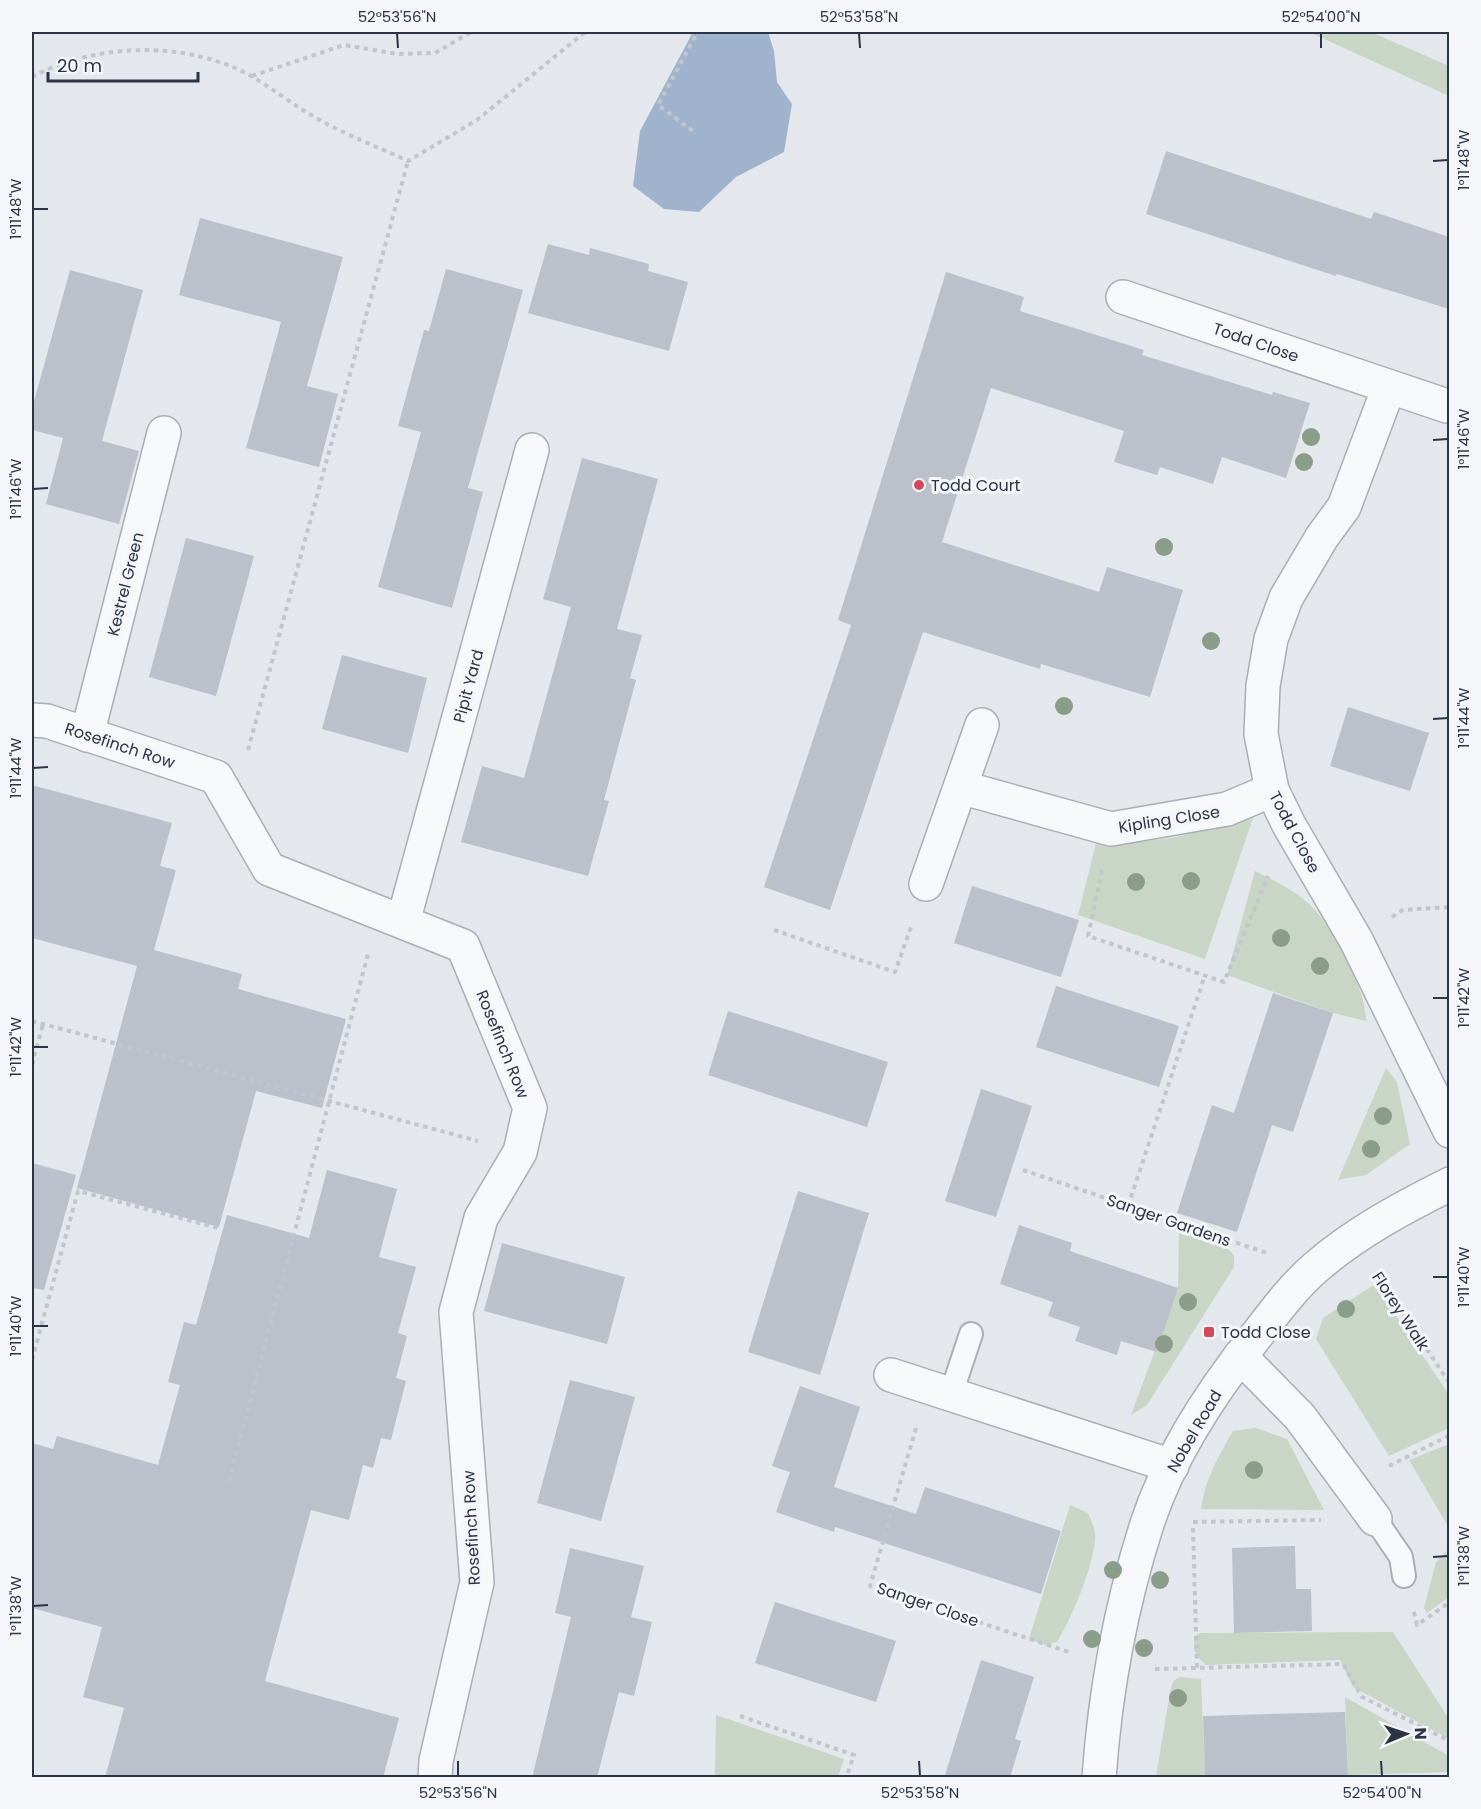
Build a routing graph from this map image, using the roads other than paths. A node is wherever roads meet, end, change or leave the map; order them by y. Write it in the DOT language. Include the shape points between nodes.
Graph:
graph roads {
  1 [pos="1123,297"];
  2 [pos="1389,387"];
  3 [pos="1448,407"];
  4 [pos="164,433"];
  5 [pos="532,450"];
  6 [pos="32,720"];
  7 [pos="982,725"];
  8 [pos="87,735"];
  9 [pos="960,787"];
  10 [pos="1272,790"];
  11 [pos="926,884"];
  12 [pos="391,917"];
  13 [pos="1449,1131"];
  14 [pos="1449,1184"];
  15 [pos="970,1334"];
  16 [pos="1240,1356"];
  17 [pos="891,1375"];
  18 [pos="940,1391"];
  19 [pos="1172,1466"];
  20 [pos="1375,1519"];
  21 [pos="1404,1576"];
  22 [pos="435,1778"];
  23 [pos="1099,1778"];
  1 -- 2 [label="street, Todd Close"];
  2 -- 3 [label="street, Todd Close"];
  2 -- 10 [label="street, Todd Close" via="1344,507 1286,598 1271,639 1263,686 1261,734"];
  4 -- 8 [label="street, Kestrel Green"];
  5 -- 12 [label="street, Pipit Yard"];
  6 -- 8 [label="street, Rosefinch Row"];
  7 -- 9 [label="street"];
  8 -- 12 [label="street, Rosefinch Row" via="216,777 269,869"];
  9 -- 10 [label="street, Kipling Close" via="1111,828 1227,809"];
  9 -- 11 [label="street"];
  10 -- 13 [label="street, Todd Close" via="1356,940"];
  12 -- 22 [label="street, Rosefinch Row" via="463,946 530,1108 520,1152 481,1218 456,1312 477,1582"];
  14 -- 16 [label="street, Nobel Road" via="1354,1238 1314,1269"];
  15 -- 18 [label="lane"];
  16 -- 19 [label="street, Nobel Road"];
  16 -- 20 [label="street" via="1300,1417"];
  17 -- 18 [label="street"];
  18 -- 19 [label="street"];
  19 -- 23 [label="street, Nobel Road" via="1148,1523 1113,1666"];
  20 -- 21 [label="lane" via="1401,1557"];
}
